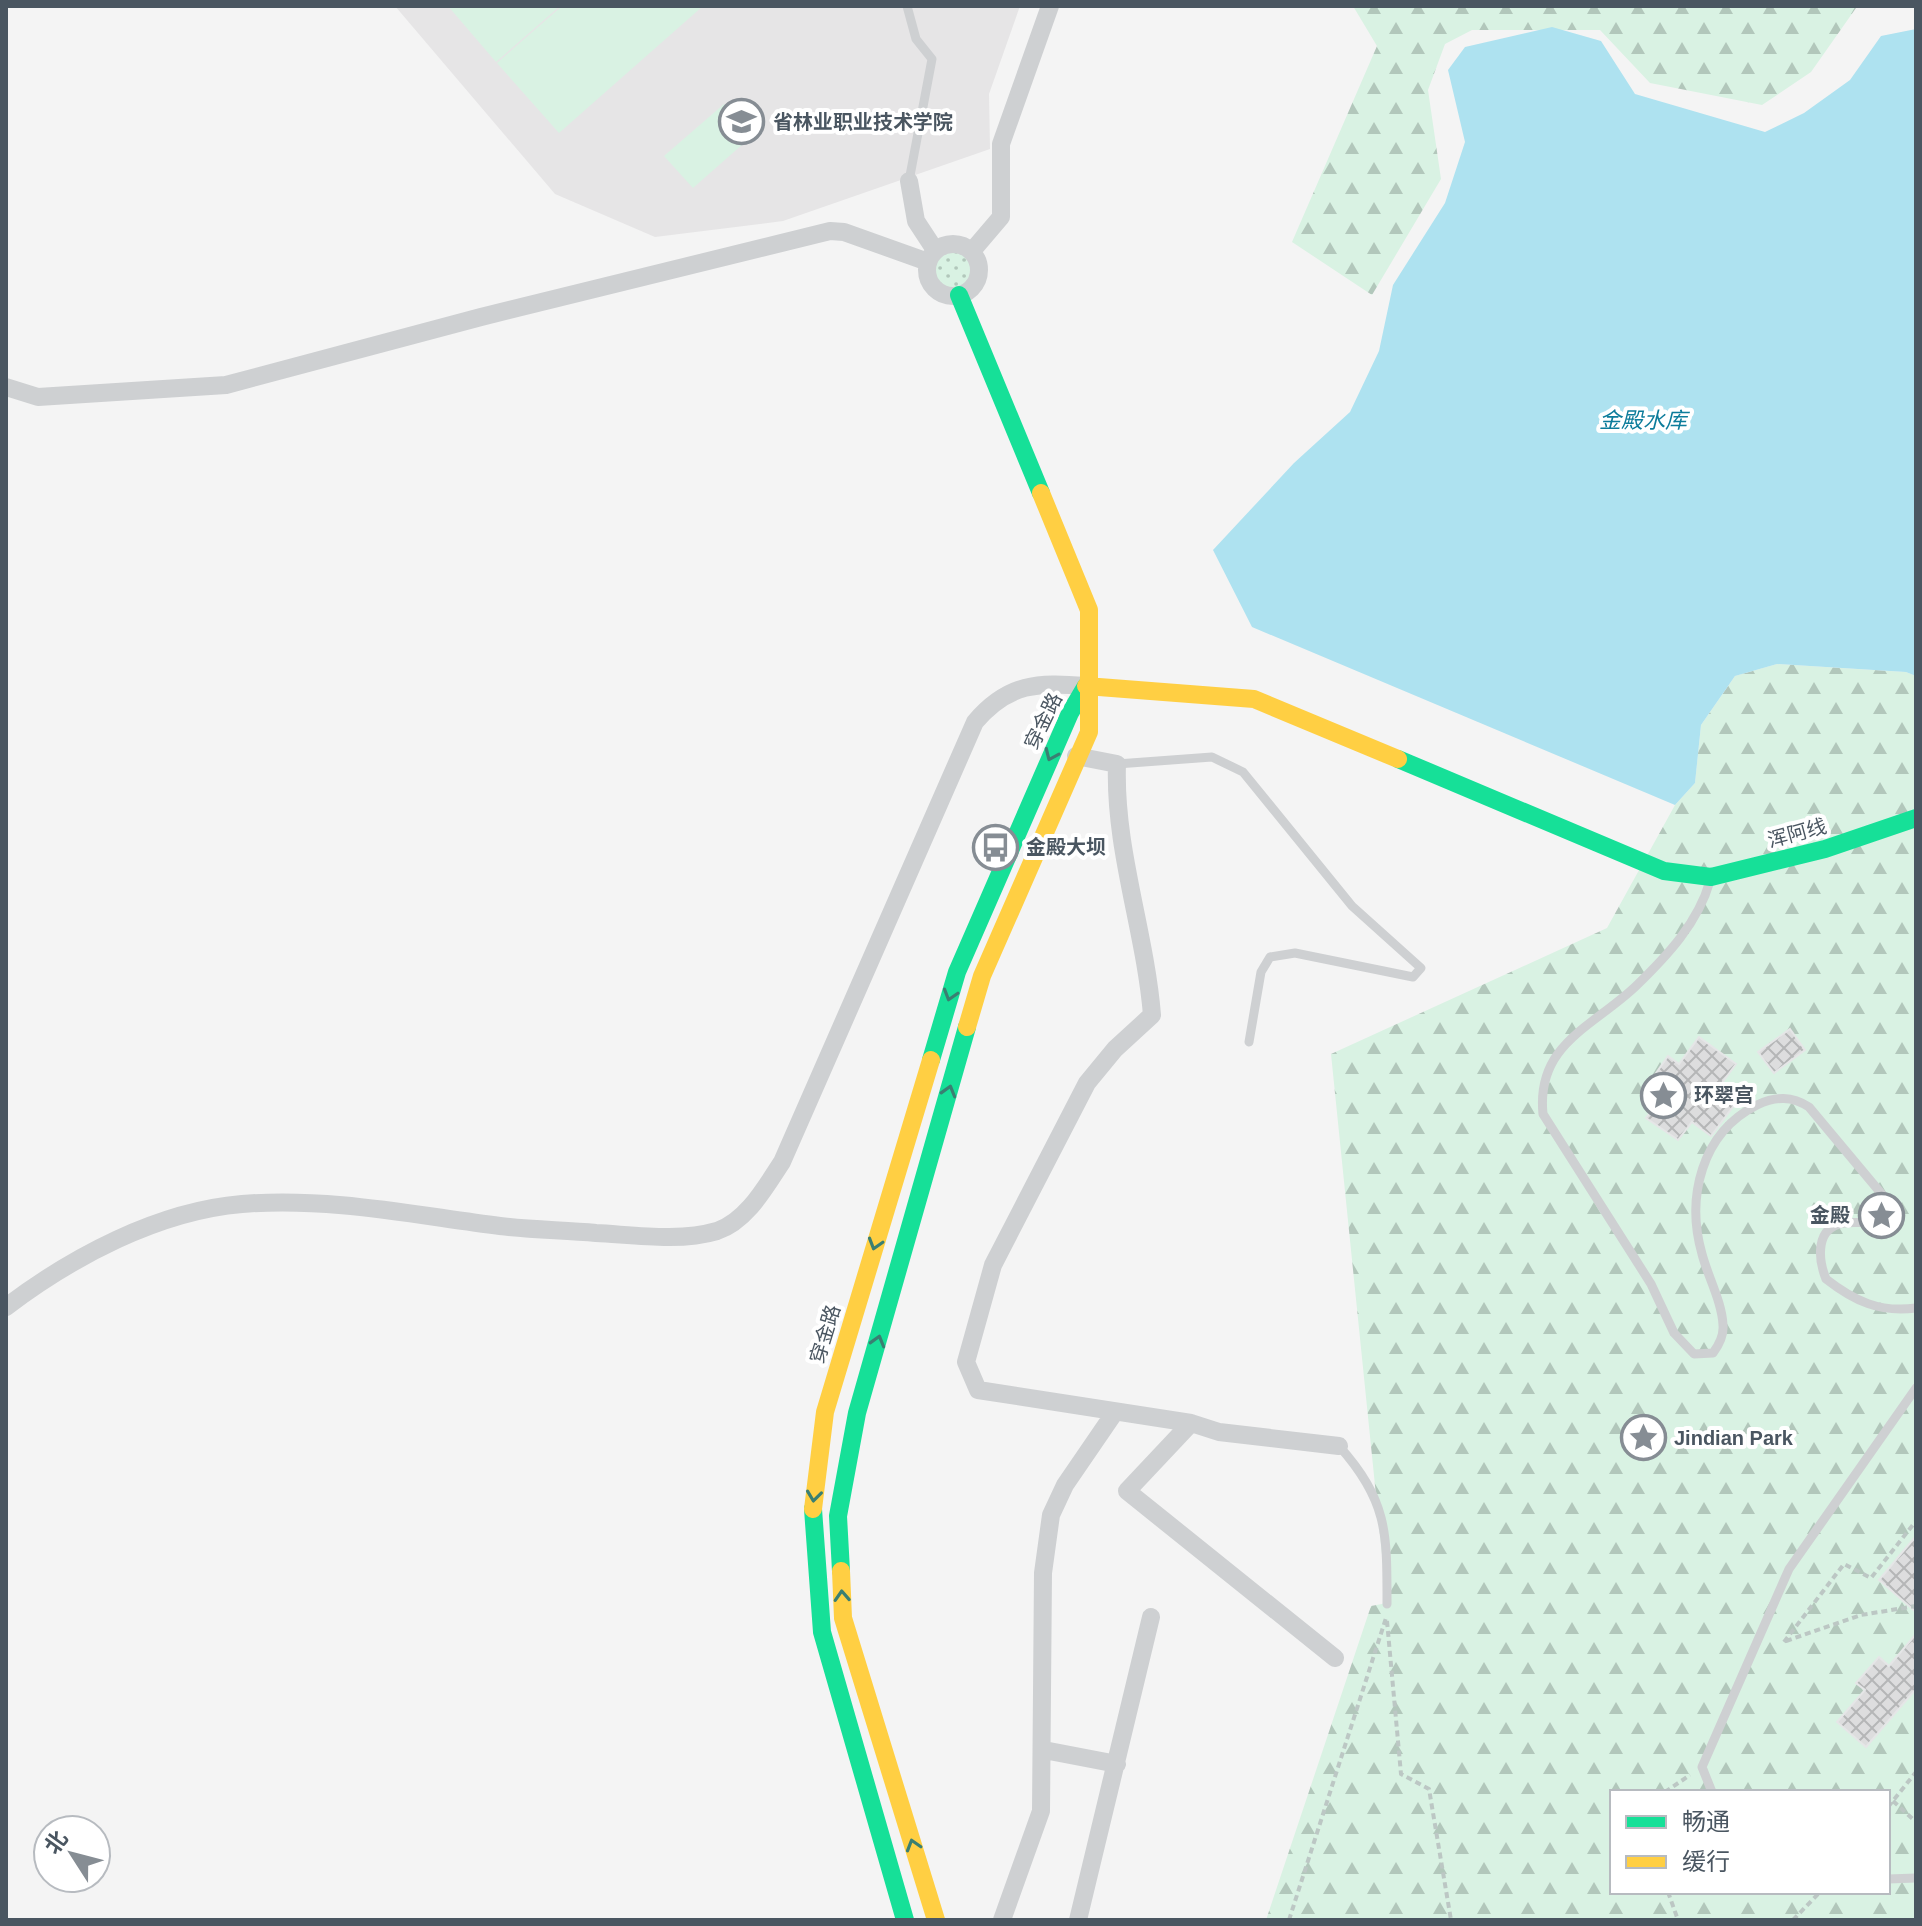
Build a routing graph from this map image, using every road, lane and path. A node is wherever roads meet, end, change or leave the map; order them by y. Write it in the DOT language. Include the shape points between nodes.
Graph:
graph roads {
  1 [pos="907,6"];
  2 [pos="1050,6"];
  3 [pos="909,181"];
  4 [pos="972,251"];
  5 [pos="931,256"];
  6 [pos="959,295"];
  7 [pos="6,387"];
  8 [pos="1086,686"];
  9 [pos="1076,756"];
  10 [pos="1117,764"];
  11 [pos="1916,818"];
  12 [pos="1711,877"];
  13 [pos="1249,1042"];
  14 [pos="6,1307"];
  15 [pos="1916,1308"];
  16 [pos="1916,1388"];
  17 [pos="1115,1412"];
  18 [pos="1191,1423"];
  19 [pos="1339,1446"];
  20 [pos="1916,1521"];
  21 [pos="1387,1604"];
  22 [pos="1916,1606"];
  23 [pos="1151,1617"];
  24 [pos="1386,1619"];
  25 [pos="1335,1658"];
  26 [pos="1044,1750"];
  27 [pos="1117,1764"];
  28 [pos="1702,1767"];
  29 [pos="1916,1772"];
  30 [pos="1668,1790"];
  31 [pos="1711,1790"];
  32 [pos="1893,1801"];
  33 [pos="1890,1805"];
  34 [pos="1916,1822"];
  35 [pos="1916,1878"];
  36 [pos="1890,1879"];
  37 [pos="1669,1894"];
  38 [pos="1818,1894"];
  39 [pos="905,1920"];
  40 [pos="936,1920"];
  41 [pos="1002,1920"];
  42 [pos="1078,1920"];
  43 [pos="1289,1920"];
  44 [pos="1451,1920"];
  45 [pos="1678,1920"];
  46 [pos="1793,1920"];
  1 -- 3 [label="lane" via="916,39 932,59"];
  2 -- 4 [label="street" via="1001,144 1001,217"];
  3 -- 5 [label="street" via="916,221"];
  4 -- 5 [label="street" via="952,243"];
  4 -- 6 [label="street" via="978,264 976,282"];
  5 -- 6 [label="street" via="927,276 937,291"];
  5 -- 7 [label="street" via="830,231 226,385 38,397"];
  6 -- 8 [label="main road" via="1089,610"];
  8 -- 9 [label="main road, 穿金路" via="1089,732"];
  8 -- 12 [label="main road, 浑阿线" via="1254,699 1620,855 1664,871"];
  8 -- 14 [label="street" via="1022,686 991,703 975,722 782,1162 758,1198 733,1222 717,1231 642,1236 503,1226 351,1204 240,1204 164,1221 129,1236 60,1269"];
  8 -- 39 [label="main road, 穿金路, one-way" via="1064,725 957,972 825,1412 811,1522 822,1632"];
  9 -- 10 [label="street"];
  40 -- 9 [label="main road, 穿金路, one-way" via="843,1618 838,1516 857,1413 982,976"];
  10 -- 13 [label="lane" via="1212,757 1243,772 1352,906 1421,968 1413,977 1295,953 1270,957 1261,972"];
  10 -- 17 [label="street" via="1115,810 1148,961 1152,1015 1087,1083 993,1265 966,1362 978,1390"];
  11 -- 12 [label="main road, 浑阿线" via="1825,849"];
  12 -- 15 [label="lane" via="1702,909 1680,939 1635,987 1557,1054 1545,1073 1543,1114 1651,1284 1679,1341 1694,1354 1713,1353 1724,1326 1700,1249 1696,1213 1702,1167 1725,1130 1773,1099 1809,1107 1890,1204 1880,1221 1842,1223 1827,1233 1819,1251 1826,1279 1867,1305 1895,1311"];
  16 -- 28 [label="lane" via="1789,1569"];
  17 -- 18 [label="street"];
  17 -- 26 [label="street" via="1051,1515 1043,1573"];
  18 -- 19 [label="street" via="1219,1432"];
  18 -- 25 [label="street" via="1127,1491"];
  19 -- 21 [label="lane" via="1366,1476 1387,1536"];
  20 -- 22 [label="path" via="1871,1578 1844,1564 1784,1642 1861,1615"];
  21 -- 24 [label="path"];
  23 -- 27 [label="street"];
  24 -- 43 [label="path"];
  24 -- 44 [label="path" via="1401,1774 1429,1789"];
  26 -- 27 [label="street"];
  26 -- 41 [label="street" via="1041,1811"];
  27 -- 42 [label="street"];
  28 -- 30 [label="path"];
  28 -- 31 [label="lane"];
  29 -- 32 [label="path"];
  32 -- 33 [label="path"];
  32 -- 34 [label="path"];
  35 -- 36 [label="lane"];
  37 -- 45 [label="path"];
  38 -- 46 [label="path"];
}
